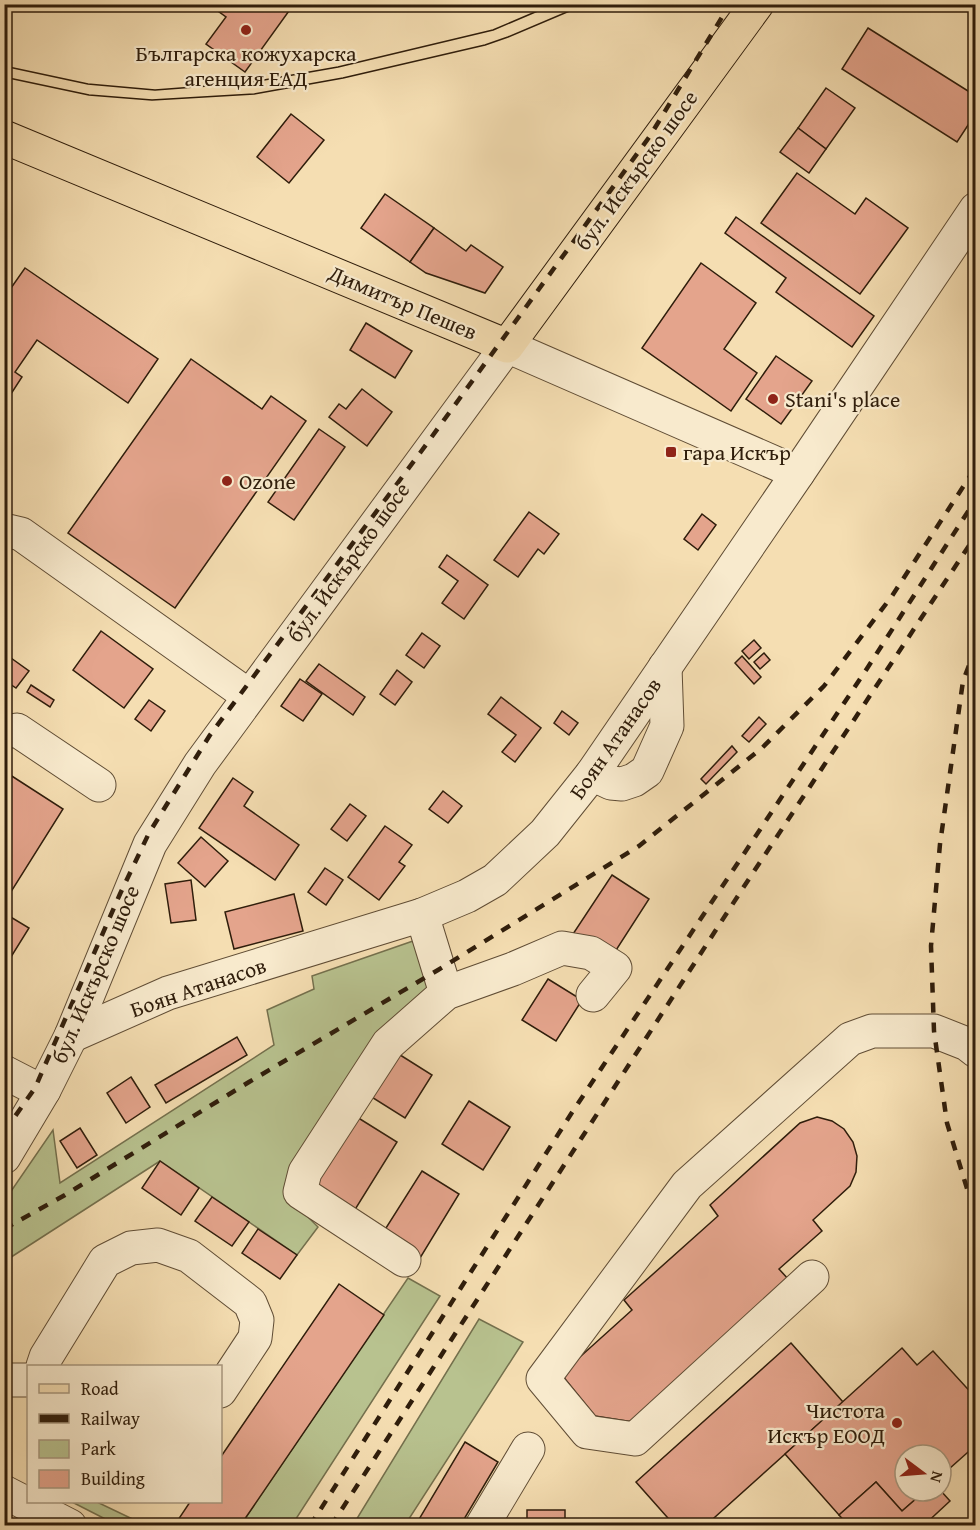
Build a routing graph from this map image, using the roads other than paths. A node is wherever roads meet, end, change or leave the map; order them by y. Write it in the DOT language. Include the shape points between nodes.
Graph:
graph roads {
  1 [pos="757,4"];
  2 [pos="4,136"];
  3 [pos="975,209"];
  4 [pos="507,346"];
  5 [pos="798,473"];
  6 [pos="4,530"];
  7 [pos="665,667"];
  8 [pos="249,696"];
  9 [pos="4,732"];
  10 [pos="592,774"];
  11 [pos="99,784"];
  12 [pos="422,915"];
  13 [pos="446,993"];
  14 [pos="593,995"];
  15 [pos="71,1036"];
  16 [pos="975,1051"];
  17 [pos="4,1072"];
  18 [pos="44,1090"];
  19 [pos="4,1157"];
  20 [pos="404,1260"];
  21 [pos="812,1277"];
  22 [pos="43,1365"];
  23 [pos="4,1380"];
  24 [pos="27,1380"];
  25 [pos="222,1387"];
  26 [pos="528,1449"];
  27 [pos="4,1491"];
  28 [pos="70,1526"];
  29 [pos="482,1526"];
  1 -- 4 [label="main road, бул. Искърско шосе"];
  2 -- 4 [label="main road, Димитър Пешев"];
  3 -- 5 [label="street, Боян Атанасов"];
  4 -- 5 [label="street, Димитър Пешев"];
  4 -- 8 [label="street, бул. Искърско шосе"];
  5 -- 7 [label="street, Боян Атанасов"];
  6 -- 8 [label="street" via="21,534"];
  7 -- 10 [label="street, Боян Атанасов"];
  7 -- 10 [label="street" via="667,726 647,771 622,784"];
  8 -- 15 [label="street, бул. Искърско шосе" via="150,844"];
  9 -- 11 [label="street" via="16,730"];
  10 -- 12 [label="street, Боян Атанасов" via="544,833 495,880"];
  12 -- 13 [label="street"];
  12 -- 15 [label="street, Боян Атанасов" via="168,993"];
  13 -- 14 [label="street" via="562,948 591,953 615,968"];
  13 -- 20 [label="street" via="388,1044 305,1172 300,1192"];
  15 -- 18 [label="street, бул. Искърско шосе"];
  16 -- 21 [label="street" via="934,1032 872,1031 850,1039 687,1185 543,1379 587,1432 635,1439"];
  17 -- 18 [label="street"];
  18 -- 19 [label="street, бул. Искърско шосе"];
  22 -- 25 [label="street" via="105,1261 131,1248 158,1245 189,1256 250,1303 257,1320 255,1338"];
  23 -- 24 [label="street"];
  26 -- 29 [label="street"];
  27 -- 28 [label="street"];
}
